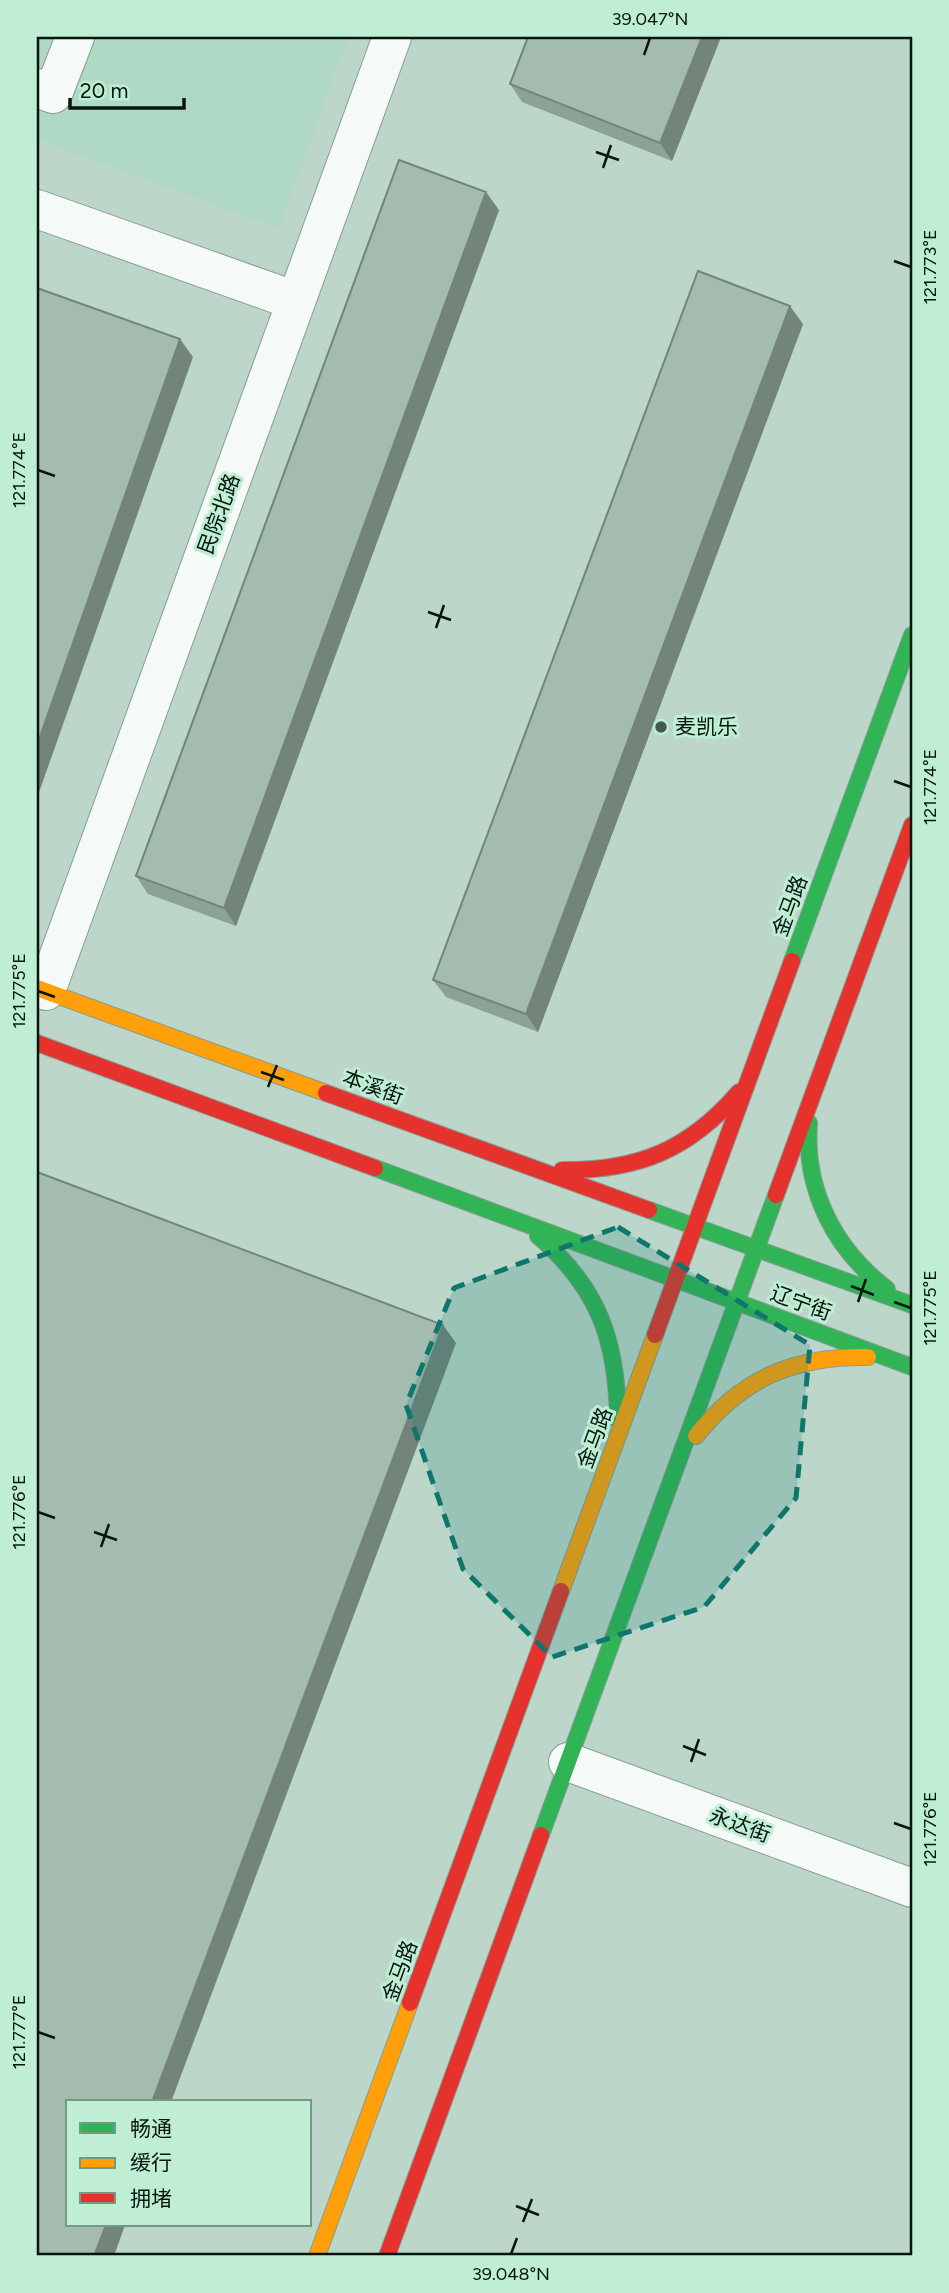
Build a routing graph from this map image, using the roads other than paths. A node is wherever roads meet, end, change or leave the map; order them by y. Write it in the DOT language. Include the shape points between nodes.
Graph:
graph roads {
  1 [pos="75,37"];
  2 [pos="392,37"];
  3 [pos="37,88"];
  4 [pos="37,209"];
  5 [pos="296,301"];
  6 [pos="912,635"];
  7 [pos="912,825"];
  8 [pos="41,989"];
  9 [pos="37,1043"];
  10 [pos="750,1077"];
  11 [pos="810,1102"];
  12 [pos="538,1169"];
  13 [pos="517,1220"];
  14 [pos="695,1226"];
  15 [pos="757,1249"];
  16 [pos="676,1279"];
  17 [pos="737,1302"];
  18 [pos="912,1305"];
  19 [pos="892,1359"];
  20 [pos="912,1367"];
  21 [pos="617,1439"];
  22 [pos="680,1457"];
  23 [pos="568,1762"];
  24 [pos="912,1888"];
  25 [pos="317,2256"];
  26 [pos="387,2256"];
  1 -- 3 [label="street" via="53,94"];
  2 -- 5 [label="street, 民院北路"];
  4 -- 5 [label="street"];
  5 -- 8 [label="street, 民院北路"];
  6 -- 10 [label="main road, 金马路"];
  7 -- 11 [label="main road"];
  8 -- 12 [label="main road, 本溪街"];
  9 -- 13 [label="main road"];
  10 -- 12 [label="main road" via="725,1110 694,1137 656,1157 616,1168"];
  10 -- 14 [label="main road, 金马路"];
  11 -- 15 [label="main road"];
  11 -- 18 [label="main road" via="807,1147 814,1189 829,1223 852,1257 878,1283"];
  12 -- 14 [label="main road, 本溪街"];
  13 -- 16 [label="main road"];
  13 -- 21 [label="main road" via="574,1269 593,1300 611,1344 619,1391"];
  14 -- 15 [label="main road, 辽宁街"];
  14 -- 16 [label="main road, 金马路"];
  15 -- 17 [label="main road"];
  15 -- 18 [label="main road, 辽宁街"];
  16 -- 17 [label="main road, 辽宁街"];
  16 -- 21 [label="main road, 金马路"];
  17 -- 19 [label="main road, 辽宁街"];
  17 -- 22 [label="main road"];
  19 -- 20 [label="main road, 辽宁街"];
  19 -- 22 [label="main road" via="845,1356 807,1361 770,1373 737,1392 706,1421"];
  21 -- 25 [label="main road, 金马路"];
  22 -- 23 [label="main road"];
  23 -- 24 [label="street, 永达街"];
  23 -- 26 [label="main road"];
}
